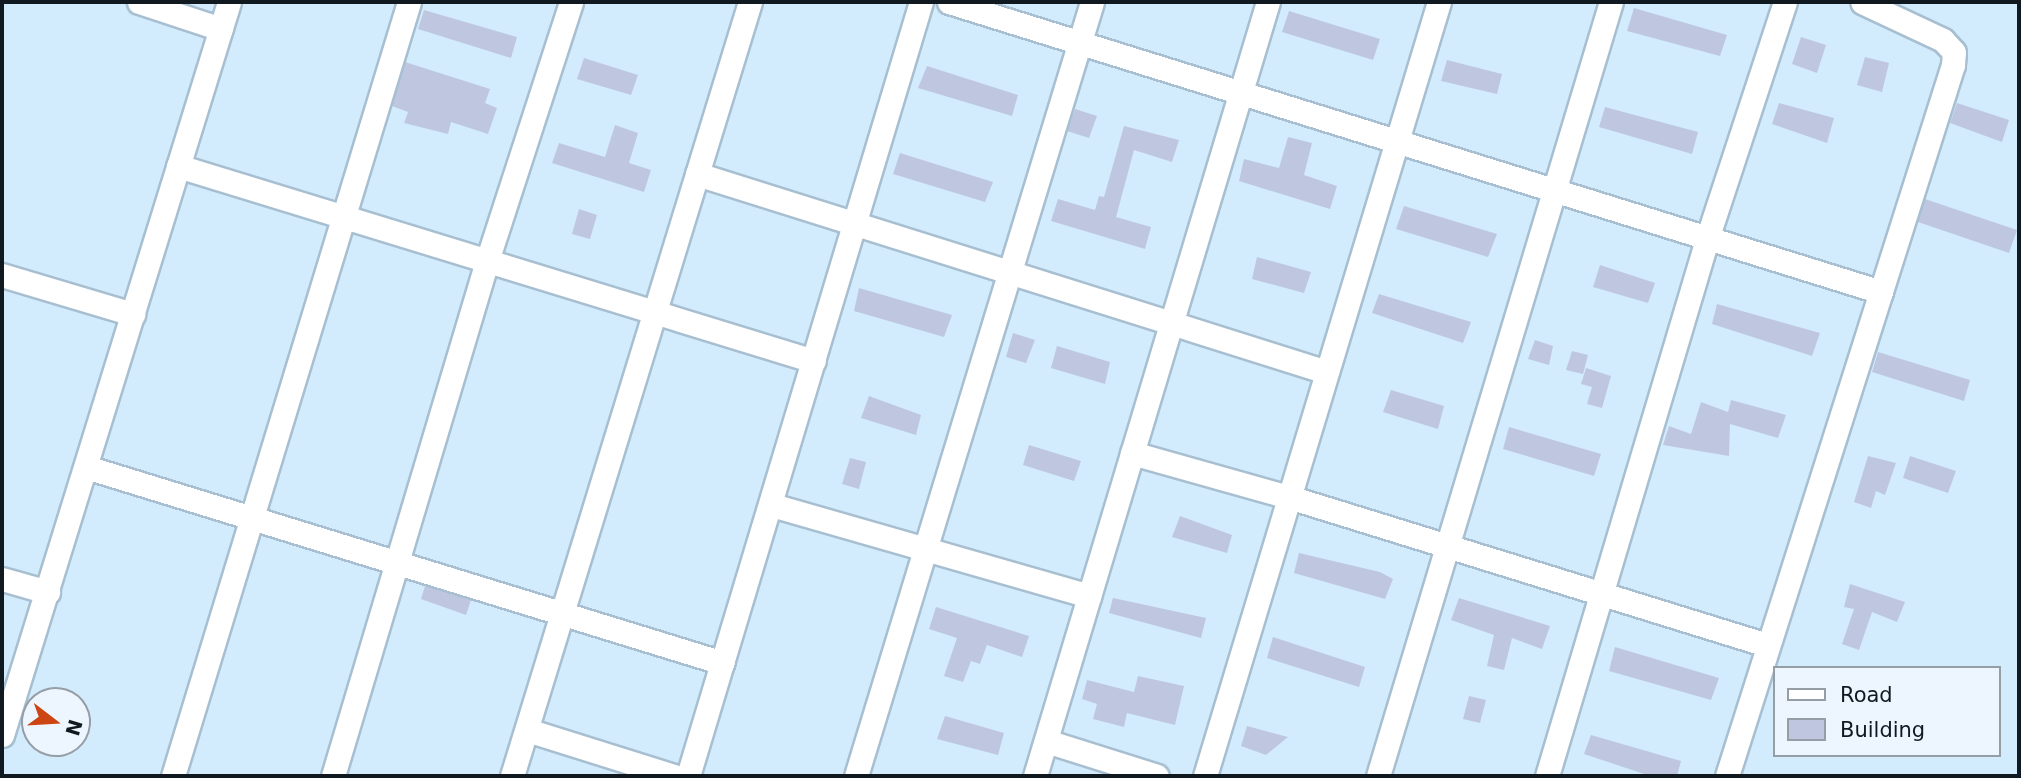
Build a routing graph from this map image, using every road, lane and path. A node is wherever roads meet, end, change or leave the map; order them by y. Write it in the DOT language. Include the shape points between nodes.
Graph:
graph roads {
  1 [pos="139,2"];
  2 [pos="229,2"];
  3 [pos="409,2"];
  4 [pos="571,2"];
  5 [pos="750,2"];
  6 [pos="921,2"];
  7 [pos="949,2"];
  8 [pos="1092,2"];
  9 [pos="1268,2"];
  10 [pos="1439,2"];
  11 [pos="1611,2"];
  12 [pos="1785,2"];
  13 [pos="1862,2"];
  14 [pos="220,29"];
  15 [pos="1080,42"];
  16 [pos="1239,92"];
  17 [pos="1396,142"];
  18 [pos="178,166"];
  19 [pos="697,174"];
  20 [pos="1554,187"];
  21 [pos="342,217"];
  22 [pos="856,224"];
  23 [pos="1708,236"];
  24 [pos="487,261"];
  25 [pos="1010,272"];
  26 [pos="2,275"];
  27 [pos="1881,292"];
  28 [pos="654,313"];
  29 [pos="133,314"];
  30 [pos="1172,323"];
  31 [pos="814,361"];
  32 [pos="1327,372"];
  33 [pos="1132,453"];
  34 [pos="86,467"];
  35 [pos="1289,497"];
  36 [pos="772,505"];
  37 [pos="251,519"];
  38 [pos="1447,545"];
  39 [pos="926,549"];
  40 [pos="397,564"];
  41 [pos="2,579"];
  42 [pos="48,592"];
  43 [pos="1602,594"];
  44 [pos="1089,596"];
  45 [pos="562,615"];
  46 [pos="1767,645"];
  47 [pos="723,663"];
  48 [pos="527,730"];
  49 [pos="2,735"];
  50 [pos="1046,741"];
  51 [pos="173,776"];
  52 [pos="333,776"];
  53 [pos="512,776"];
  54 [pos="674,776"];
  55 [pos="688,776"];
  56 [pos="856,776"];
  57 [pos="1035,776"];
  58 [pos="1157,776"];
  59 [pos="1205,776"];
  60 [pos="1378,776"];
  61 [pos="1547,776"];
  62 [pos="1727,776"];
  1 -- 14 [label="street"];
  2 -- 14 [label="street"];
  3 -- 21 [label="street"];
  4 -- 24 [label="street"];
  5 -- 19 [label="street"];
  6 -- 22 [label="street"];
  7 -- 15 [label="street"];
  8 -- 15 [label="street"];
  9 -- 16 [label="street"];
  10 -- 17 [label="street"];
  11 -- 20 [label="street"];
  12 -- 23 [label="street"];
  13 -- 27 [label="street" via="1943,40 1954,52"];
  14 -- 18 [label="street"];
  15 -- 16 [label="street"];
  15 -- 25 [label="street"];
  16 -- 17 [label="street"];
  16 -- 30 [label="street"];
  17 -- 20 [label="street"];
  17 -- 32 [label="street"];
  18 -- 21 [label="street"];
  18 -- 29 [label="street"];
  19 -- 22 [label="street"];
  19 -- 28 [label="street"];
  20 -- 23 [label="street"];
  20 -- 38 [label="street"];
  21 -- 24 [label="street"];
  21 -- 37 [label="street"];
  22 -- 25 [label="street"];
  22 -- 31 [label="street"];
  23 -- 27 [label="street"];
  23 -- 43 [label="street"];
  24 -- 28 [label="street"];
  24 -- 40 [label="street"];
  25 -- 30 [label="street"];
  25 -- 39 [label="street"];
  26 -- 29 [label="street"];
  27 -- 46 [label="street"];
  28 -- 31 [label="street"];
  28 -- 45 [label="street"];
  29 -- 34 [label="street"];
  30 -- 32 [label="street"];
  30 -- 33 [label="street"];
  31 -- 36 [label="street"];
  32 -- 35 [label="street"];
  33 -- 35 [label="street"];
  33 -- 44 [label="street"];
  34 -- 37 [label="street"];
  34 -- 42 [label="street"];
  35 -- 38 [label="street"];
  35 -- 59 [label="street"];
  36 -- 39 [label="street"];
  36 -- 47 [label="street"];
  37 -- 40 [label="street"];
  37 -- 51 [label="street"];
  38 -- 43 [label="street"];
  38 -- 60 [label="street"];
  39 -- 44 [label="street"];
  39 -- 56 [label="street"];
  40 -- 45 [label="street"];
  40 -- 52 [label="street"];
  41 -- 42 [label="street"];
  42 -- 49 [label="street"];
  43 -- 46 [label="street"];
  43 -- 61 [label="street"];
  44 -- 50 [label="street"];
  45 -- 47 [label="street"];
  45 -- 48 [label="street"];
  46 -- 62 [label="street"];
  47 -- 55 [label="street"];
  48 -- 53 [label="street"];
  48 -- 54 [label="street"];
  50 -- 57 [label="street"];
  50 -- 58 [label="street"];
}
